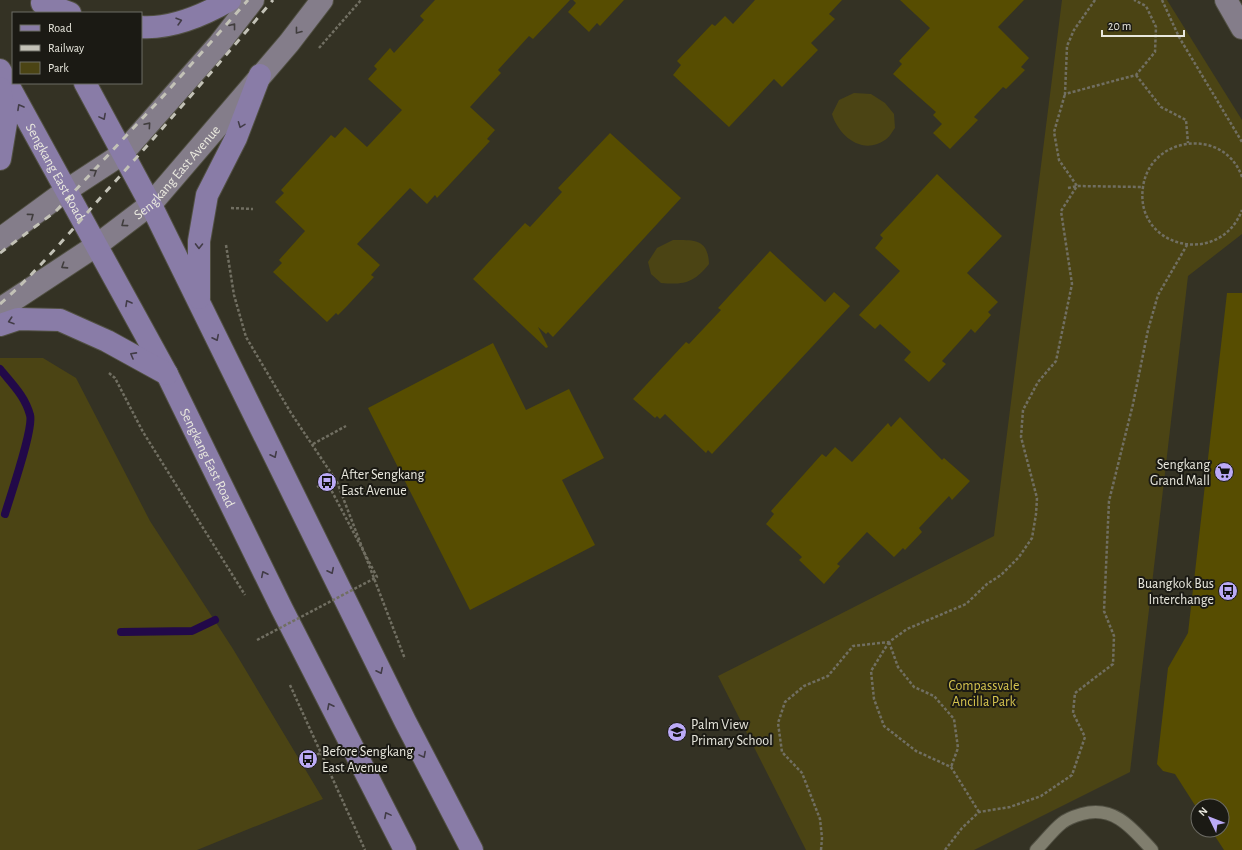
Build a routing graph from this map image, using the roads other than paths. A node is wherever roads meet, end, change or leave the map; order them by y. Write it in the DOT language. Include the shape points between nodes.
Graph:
graph roads {
  1 [pos="230,0"];
  2 [pos="253,0"];
  3 [pos="322,0"];
  4 [pos="1226,0"];
  5 [pos="43,6"];
  6 [pos="66,12"];
  7 [pos="142,27"];
  8 [pos="1242,28"];
  9 [pos="0,70"];
  10 [pos="260,75"];
  11 [pos="85,84"];
  12 [pos="0,88"];
  13 [pos="122,154"];
  14 [pos="0,159"];
  15 [pos="67,190"];
  16 [pos="151,204"];
  17 [pos="0,239"];
  18 [pos="97,245"];
  19 [pos="199,303"];
  20 [pos="0,308"];
  21 [pos="0,325"];
  22 [pos="167,374"];
  23 [pos="405,850"];
  24 [pos="472,850"];
  25 [pos="1036,850"];
  26 [pos="1152,850"];
  7 -- 1 [label="main road, one-way" via="155,28 207,13"];
  13 -- 2 [label="main road, one-way" via="219,44"];
  3 -- 10 [label="main road, Sengkang East Avenue, one-way"];
  4 -- 8 [label="main road"];
  5 -- 6 [label="main road"];
  15 -- 9 [label="main road, Sengkang East Road, one-way"];
  10 -- 16 [label="main road, Sengkang East Avenue"];
  10 -- 19 [label="main road, one-way" via="236,138 207,195 199,241"];
  11 -- 13 [label="main road, one-way"];
  12 -- 14 [label="main road" via="6,123"];
  15 -- 13 [label="main road, one-way"];
  13 -- 16 [label="main road"];
  17 -- 15 [label="main road, one-way"];
  15 -- 18 [label="main road, Sengkang East Road"];
  16 -- 18 [label="main road, Sengkang East Avenue, one-way"];
  16 -- 19 [label="main road"];
  18 -- 20 [label="main road, Sengkang East Avenue, one-way"];
  22 -- 18 [label="main road, Sengkang East Road, one-way"];
  19 -- 24 [label="main road, one-way" via="405,721"];
  22 -- 21 [label="main road, one-way" via="107,340 60,320 18,319"];
  23 -- 22 [label="main road, Sengkang East Road, one-way" via="292,630"];
  25 -- 26 [label="lane" via="1062,823 1074,816 1092,811 1113,814 1135,831"];
}
